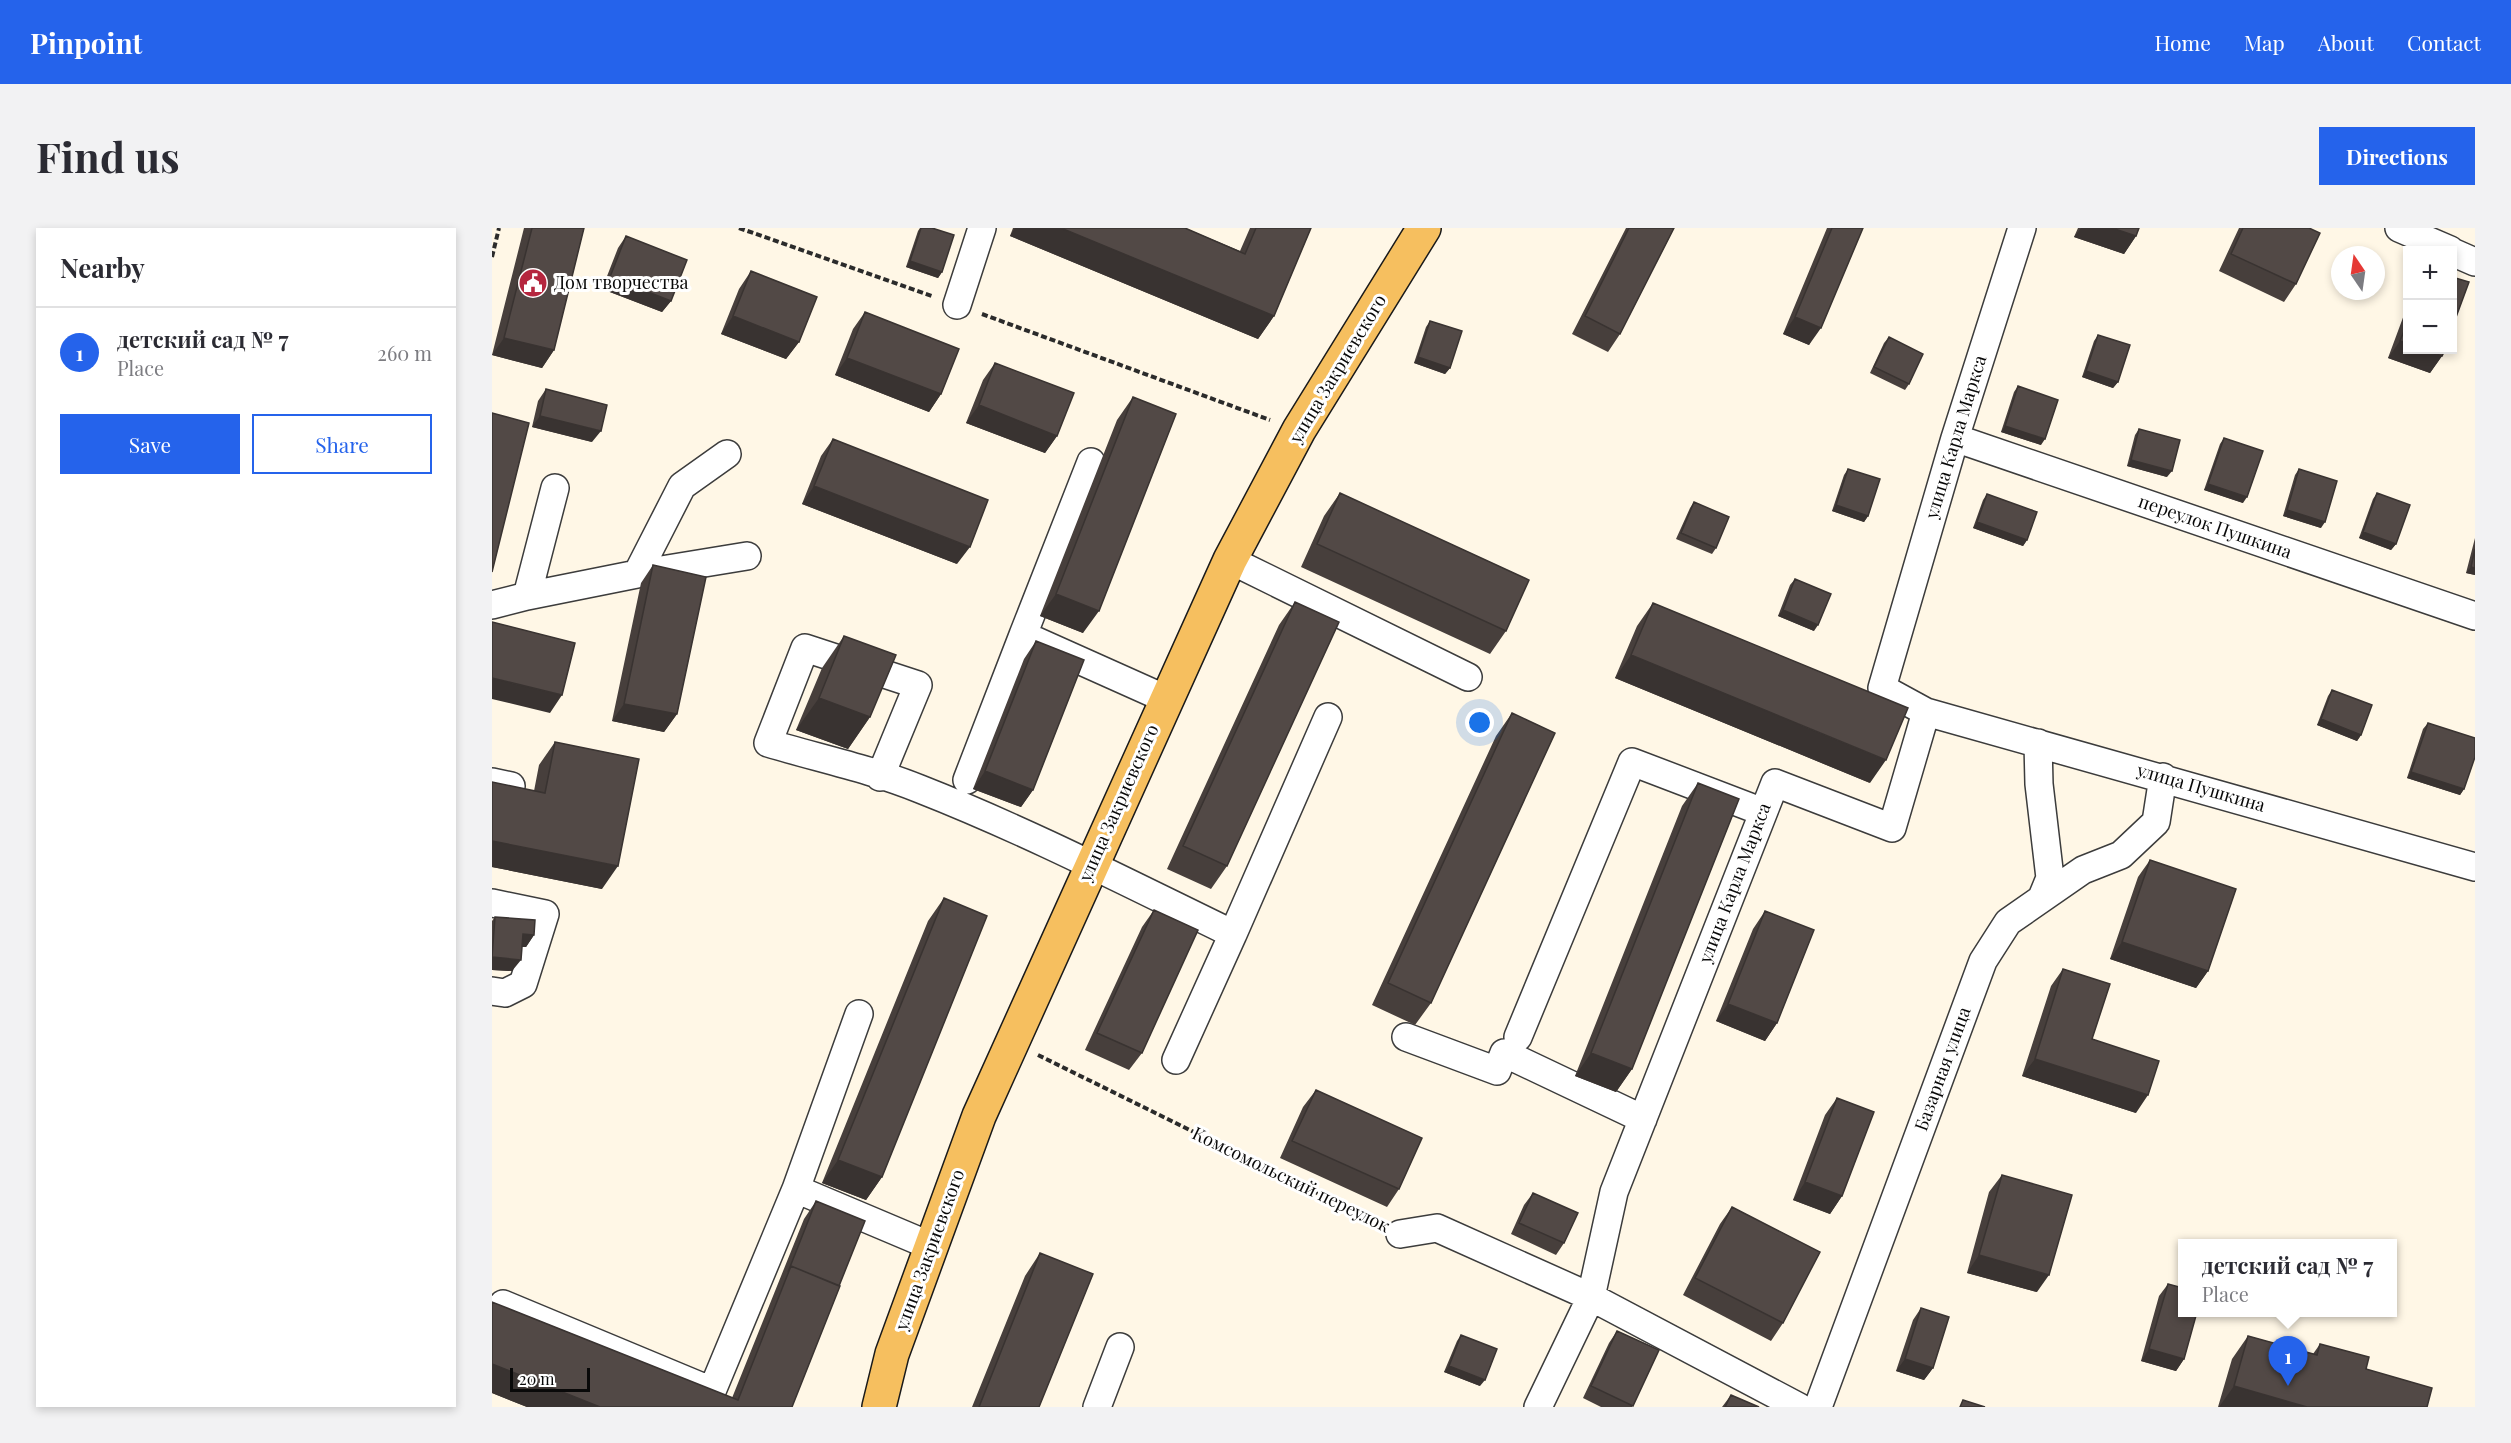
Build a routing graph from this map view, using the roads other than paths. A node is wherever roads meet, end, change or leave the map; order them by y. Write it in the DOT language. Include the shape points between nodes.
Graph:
graph roads {
  1 [pos="982,228"];
  2 [pos="1424,228"];
  3 [pos="2022,228"];
  4 [pos="2399,228"];
  5 [pos="2440,246"];
  6 [pos="2457,254"];
  7 [pos="2475,262"];
  8 [pos="957,305"];
  9 [pos="1954,438"];
  10 [pos="727,454"];
  11 [pos="1091,462"];
  12 [pos="555,488"];
  13 [pos="747,556"];
  14 [pos="1230,560"];
  15 [pos="637,574"];
  16 [pos="527,596"];
  17 [pos="492,605"];
  18 [pos="2475,616"];
  19 [pos="1023,634"];
  20 [pos="1468,676"];
  21 [pos="1166,699"];
  22 [pos="1926,712"];
  23 [pos="1328,717"];
  24 [pos="2038,742"];
  25 [pos="880,777"];
  26 [pos="2163,777"];
  27 [pos="967,780"];
  28 [pos="1763,812"];
  29 [pos="1090,864"];
  30 [pos="2475,867"];
  31 [pos="2043,895"];
  32 [pos="492,903"];
  33 [pos="1233,934"];
  34 [pos="492,991"];
  35 [pos="859,1014"];
  36 [pos="1406,1037"];
  37 [pos="1518,1037"];
  38 [pos="1176,1060"];
  39 [pos="1643,1119"];
  40 [pos="796,1189"];
  41 [pos="1400,1234"];
  42 [pos="932,1246"];
  43 [pos="1591,1297"];
  44 [pos="503,1304"];
  45 [pos="1120,1347"];
  46 [pos="879,1407"];
  47 [pos="1096,1407"];
  48 [pos="1539,1407"];
  49 [pos="1799,1407"];
  50 [pos="1818,1407"];
  1 -- 8 [label="street"];
  2 -- 14 [label="main road, улица Закриевского" via="1299,430"];
  3 -- 9 [label="street, улица Карла Маркса"];
  4 -- 5 [label="street"];
  6 -- 7 [label="street"];
  9 -- 18 [label="street, переулок Пушкина"];
  9 -- 22 [label="street, улица Карла Маркса" via="1882,688"];
  10 -- 15 [label="street" via="682,486"];
  11 -- 19 [label="street"];
  12 -- 16 [label="street"];
  13 -- 15 [label="street"];
  14 -- 20 [label="street"];
  14 -- 21 [label="main road, улица Закриевского"];
  15 -- 16 [label="street"];
  16 -- 17 [label="street"];
  19 -- 21 [label="street"];
  19 -- 27 [label="street"];
  21 -- 29 [label="main road, улица Закриевского"];
  22 -- 24 [label="street, улица Пушкина"];
  22 -- 28 [label="street, улица Карла Маркса" via="1892,828 1775,783"];
  23 -- 33 [label="street"];
  24 -- 26 [label="street, улица Пушкина"];
  24 -- 31 [label="street" via="2050,878"];
  25 -- 25 [label="street" via="768,743 805,648 918,685"];
  25 -- 29 [label="street" via="919,788"];
  26 -- 30 [label="street, улица Пушкина"];
  26 -- 31 [label="street, Базарная улица" via="2156,822 2121,855 2083,870"];
  28 -- 37 [label="street" via="1632,762"];
  28 -- 39 [label="street, улица Карла Маркса"];
  29 -- 33 [label="street"];
  29 -- 42 [label="main road, улица Закриевского" via="979,1116"];
  31 -- 50 [label="street, Базарная улица" via="2008,922 1983,961"];
  32 -- 34 [label="street" via="544,914 523,984 505,993"];
  33 -- 38 [label="street"];
  35 -- 40 [label="street"];
  36 -- 39 [label="street" via="1497,1071 1504,1053"];
  39 -- 43 [label="street, улица Карла Маркса" via="1614,1192"];
  40 -- 42 [label="street"];
  40 -- 44 [label="street" via="712,1391"];
  41 -- 43 [label="street, Комсомольский переулок" via="1437,1228"];
  42 -- 46 [label="main road, улица Закриевского" via="892,1354"];
  43 -- 48 [label="street, улица Карла Маркса"];
  43 -- 49 [label="street, Комсомольский переулок"];
  45 -- 47 [label="street"];
}
